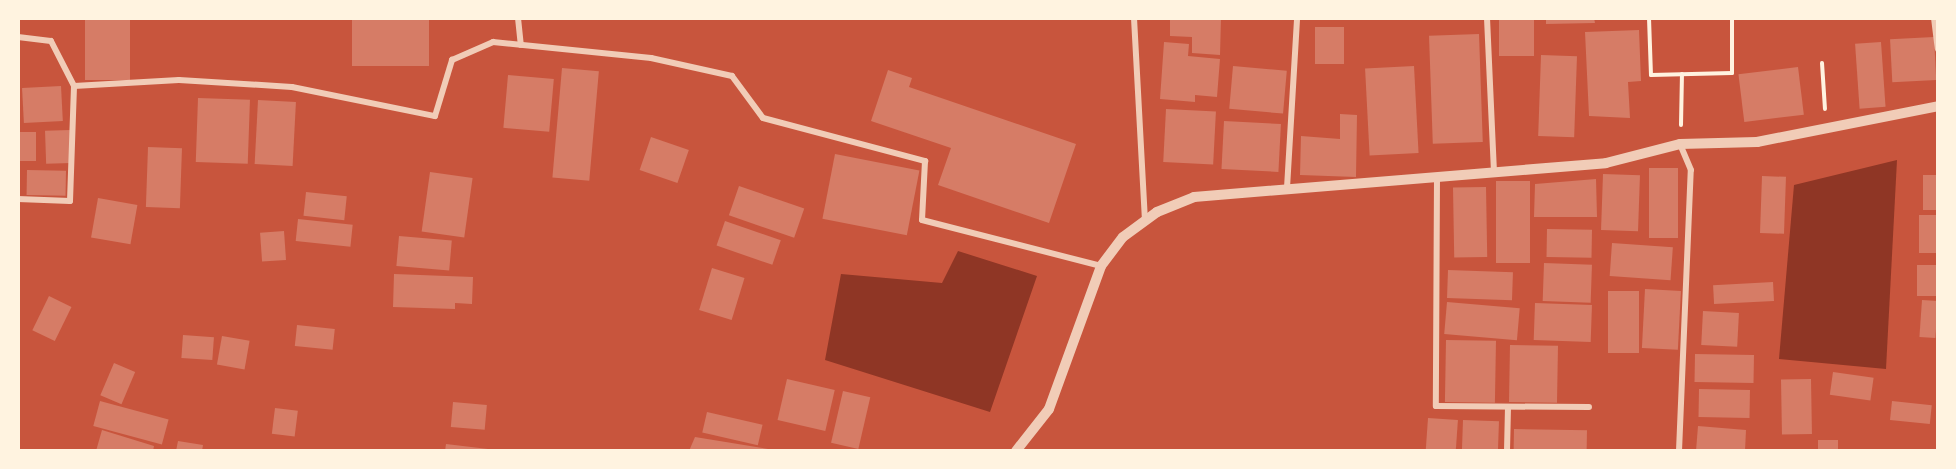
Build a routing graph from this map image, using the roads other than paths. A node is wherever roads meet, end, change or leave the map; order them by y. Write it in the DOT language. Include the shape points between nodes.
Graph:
graph roads {
  1 [pos="518,18"];
  2 [pos="1134,18"];
  3 [pos="1297,18"];
  4 [pos="1487,18"];
  5 [pos="1934,18"];
  6 [pos="18,37"];
  7 [pos="521,45"];
  8 [pos="1938,49"];
  9 [pos="74,86"];
  10 [pos="1938,106"];
  11 [pos="1680,144"];
  12 [pos="1494,174"];
  13 [pos="1437,178"];
  14 [pos="1287,188"];
  15 [pos="18,199"];
  16 [pos="1145,221"];
  17 [pos="1101,266"];
  18 [pos="1508,407"];
  19 [pos="1589,407"];
  20 [pos="1016,451"];
  21 [pos="1507,451"];
  22 [pos="1679,451"];
  1 -- 7 [label="street"];
  2 -- 16 [label="street"];
  3 -- 14 [label="street"];
  4 -- 12 [label="street"];
  5 -- 8 [label="street"];
  6 -- 9 [label="street" via="51,41"];
  7 -- 9 [label="street" via="493,42 452,60 435,116 292,87 179,80"];
  7 -- 17 [label="street" via="651,58 732,76 763,118 926,161 921,220"];
  9 -- 15 [label="street" via="70,201"];
  10 -- 11 [label="street" via="1757,142"];
  11 -- 12 [label="street" via="1606,163"];
  11 -- 22 [label="street" via="1691,170"];
  12 -- 13 [label="street"];
  13 -- 14 [label="street"];
  13 -- 18 [label="street" via="1436,406"];
  14 -- 16 [label="street" via="1194,197"];
  16 -- 17 [label="street" via="1123,237"];
  17 -- 20 [label="street" via="1049,409"];
  18 -- 19 [label="street"];
  18 -- 21 [label="street"];
}
